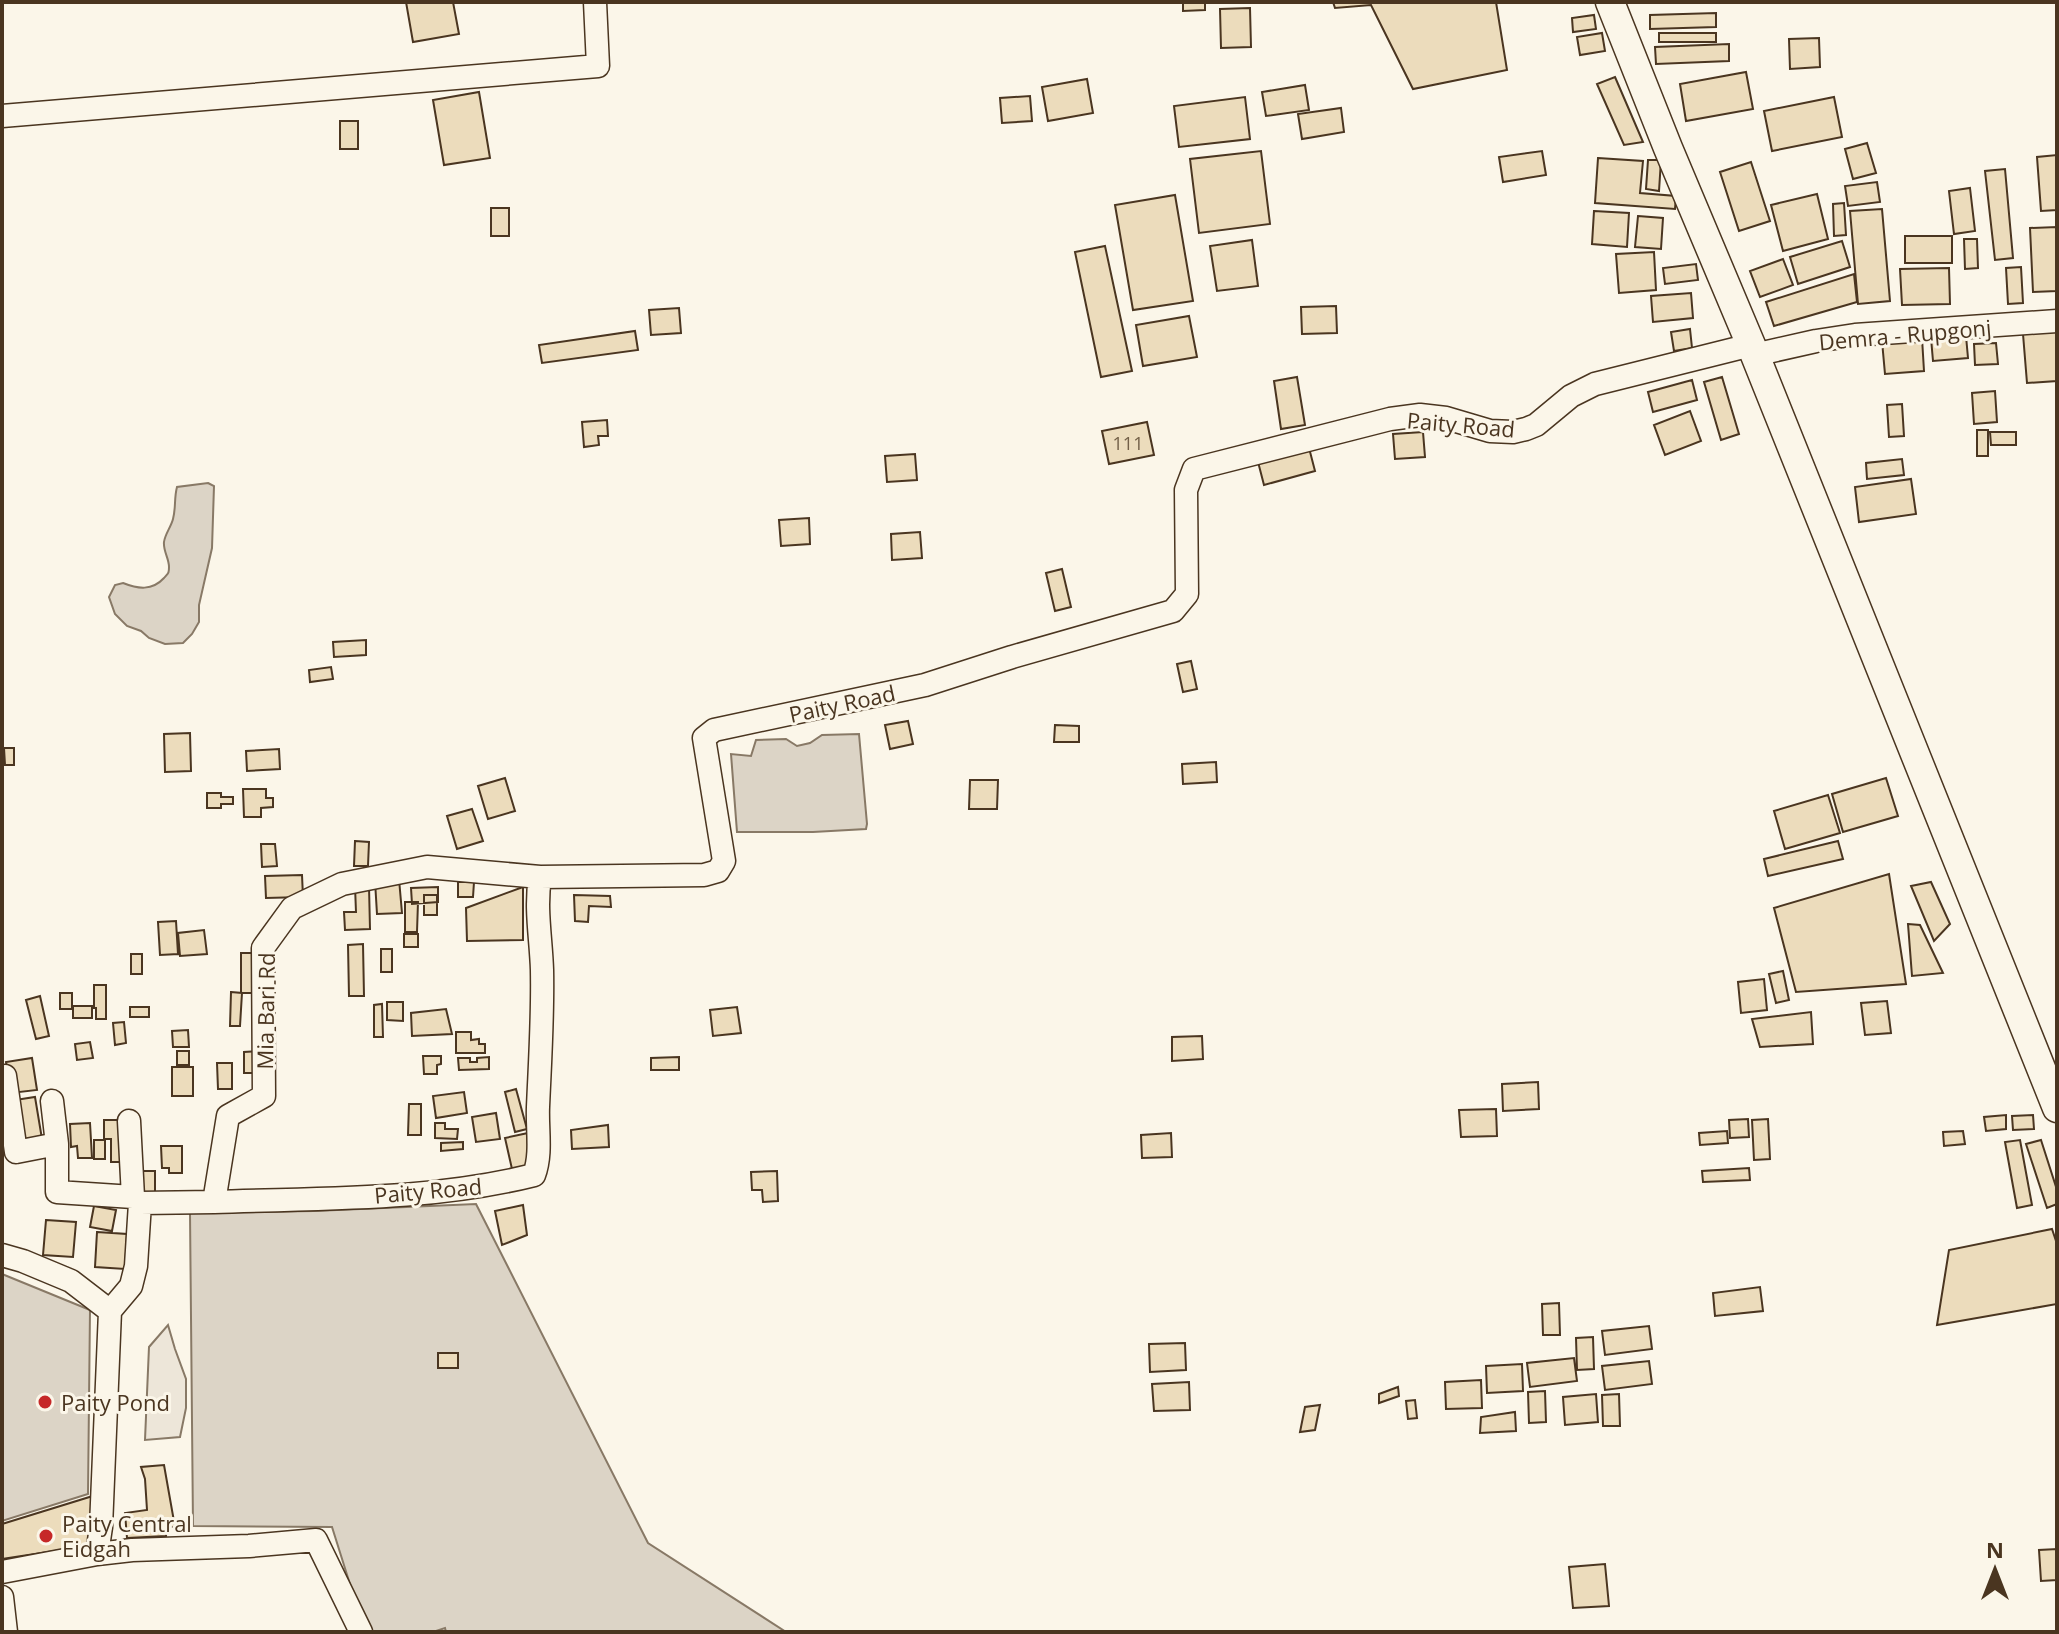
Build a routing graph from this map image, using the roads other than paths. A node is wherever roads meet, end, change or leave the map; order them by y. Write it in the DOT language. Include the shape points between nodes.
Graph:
graph roads {
  1 [pos="595,2"];
  2 [pos="1610,2"];
  3 [pos="2,116"];
  4 [pos="2057,321"];
  5 [pos="1753,350"];
  6 [pos="540,877"];
  7 [pos="2,1077"];
  8 [pos="52,1101"];
  9 [pos="2057,1108"];
  10 [pos="129,1121"];
  11 [pos="57,1144"];
  12 [pos="136,1200"];
  13 [pos="214,1202"];
  14 [pos="2,1255"];
  15 [pos="110,1311"];
  16 [pos="97,1554"];
  17 [pos="2,1572"];
  18 [pos="2,1597"];
  19 [pos="6,1632"];
  20 [pos="361,1632"];
  1 -- 3 [label="street" via="598,66"];
  2 -- 5 [label="main road"];
  4 -- 5 [label="street, Demra - Rupgonj" via="1855,335"];
  5 -- 6 [label="street, Paity Road" via="1595,384 1536,425 1513,432 1420,415 1194,469 1186,490 1187,594 1173,611 925,685 714,730 704,738 724,861 718,871"];
  5 -- 9 [label="main road"];
  6 -- 13 [label="street, Mia Bari Rd" via="427,867 342,884 292,908 263,948 264,1096 228,1116"];
  6 -- 13 [label="street, Paity Road" via="543,1018 534,1175 419,1194"];
  7 -- 11 [label="street" via="16,1152"];
  8 -- 11 [label="street"];
  10 -- 12 [label="street"];
  11 -- 12 [label="street" via="57,1192"];
  12 -- 13 [label="street"];
  12 -- 15 [label="street" via="136,1266 131,1286"];
  14 -- 15 [label="street" via="71,1281"];
  15 -- 16 [label="street"];
  16 -- 17 [label="street"];
  16 -- 20 [label="street" via="316,1540"];
  18 -- 19 [label="street"];
}
